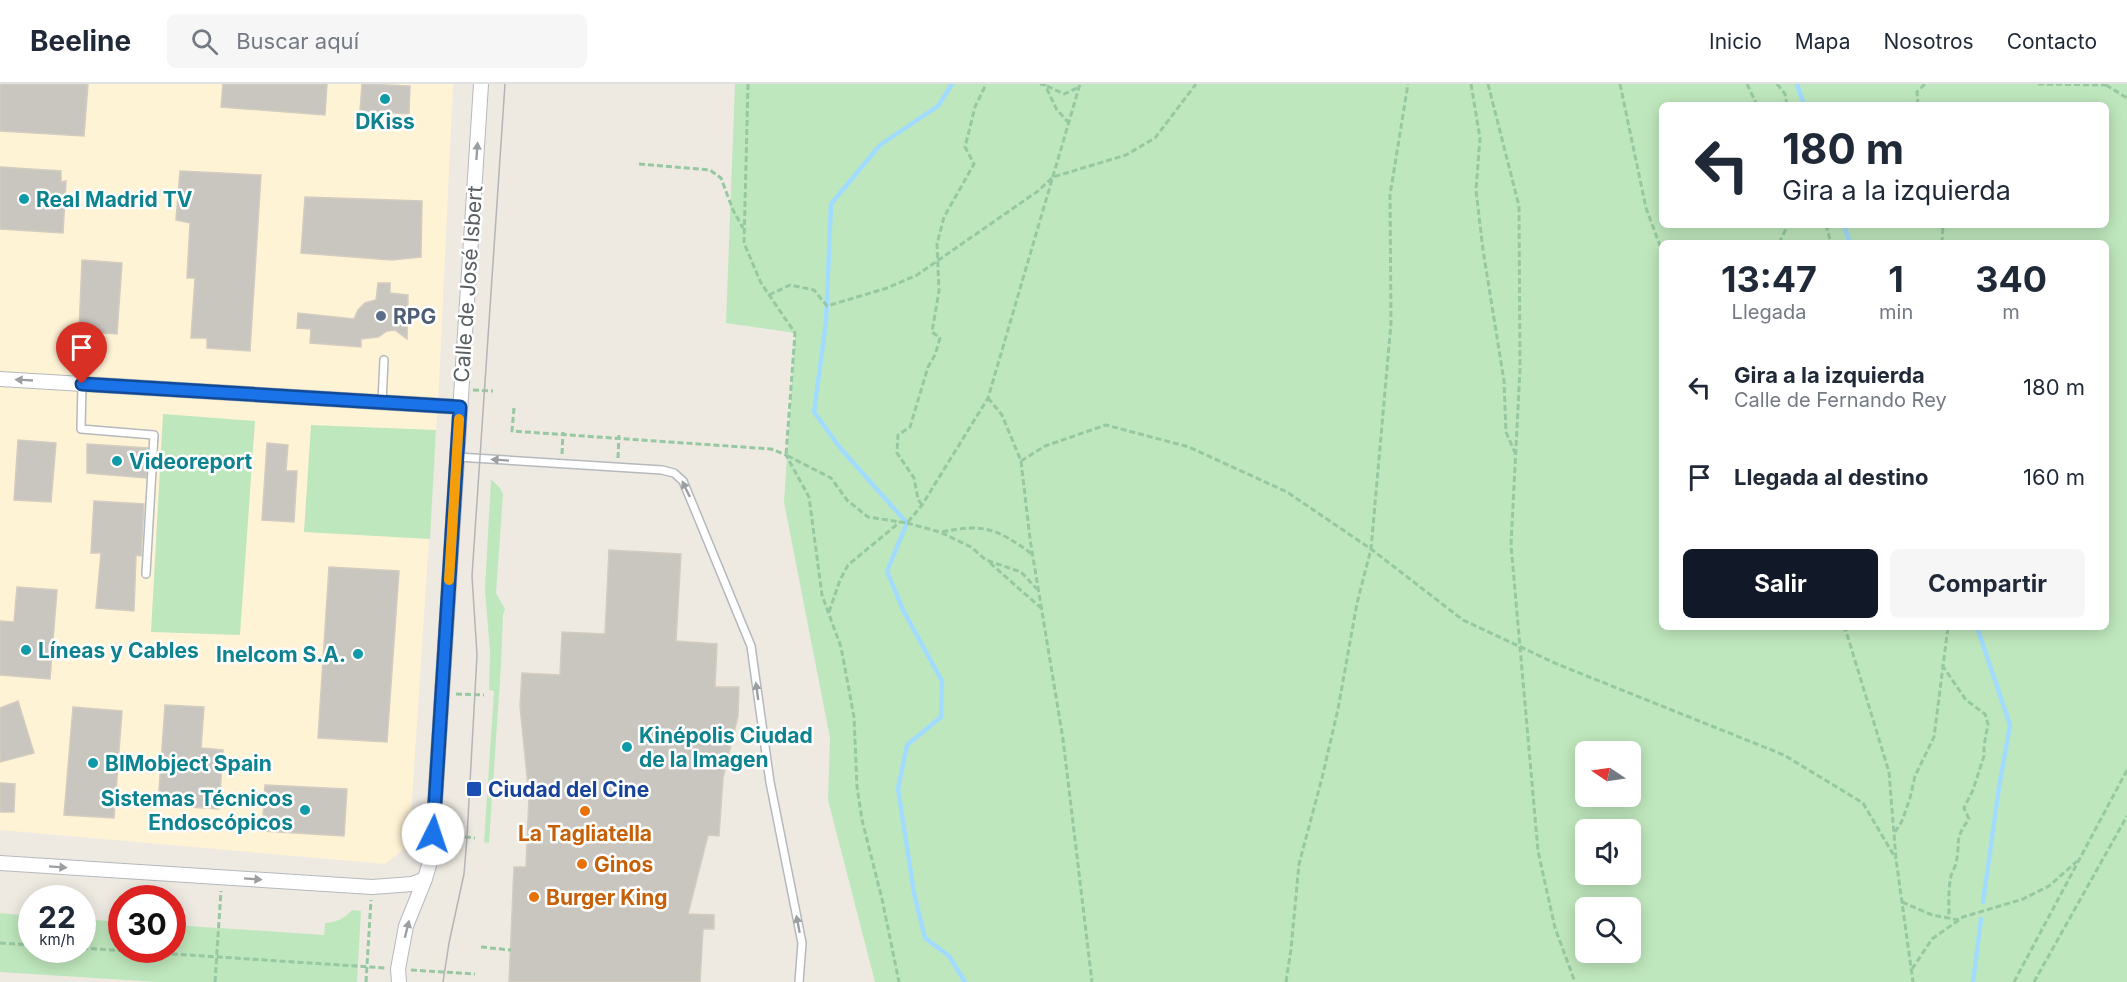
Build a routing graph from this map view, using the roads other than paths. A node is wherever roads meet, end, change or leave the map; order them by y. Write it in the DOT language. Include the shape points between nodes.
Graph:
graph roads {
  1 [pos="481,84"];
  2 [pos="384,360"];
  3 [pos="0,379"];
  4 [pos="82,384"];
  5 [pos="382,402"];
  6 [pos="460,407"];
  7 [pos="457,457"];
  8 [pos="146,574"];
  9 [pos="0,863"];
  10 [pos="425,879"];
  11 [pos="399,976"];
  12 [pos="799,982"];
  6 -- 1 [label="street, Calle de José Isbert, one-way"];
  2 -- 5 [label="lane"];
  4 -- 3 [label="street, one-way"];
  4 -- 5 [label="street"];
  4 -- 8 [label="lane" via="81,429 154,435"];
  5 -- 6 [label="street"];
  6 -- 7 [label="street, Calle de José Isbert"];
  7 -- 10 [label="street, Calle de José Isbert" via="433,834"];
  12 -- 7 [label="lane, one-way" via="802,943 770,782 751,646 683,481 662,470"];
  9 -- 10 [label="street, one-way" via="372,887 412,884"];
  11 -- 10 [label="street, Calle de José Isbert, one-way" via="406,926"];
}
